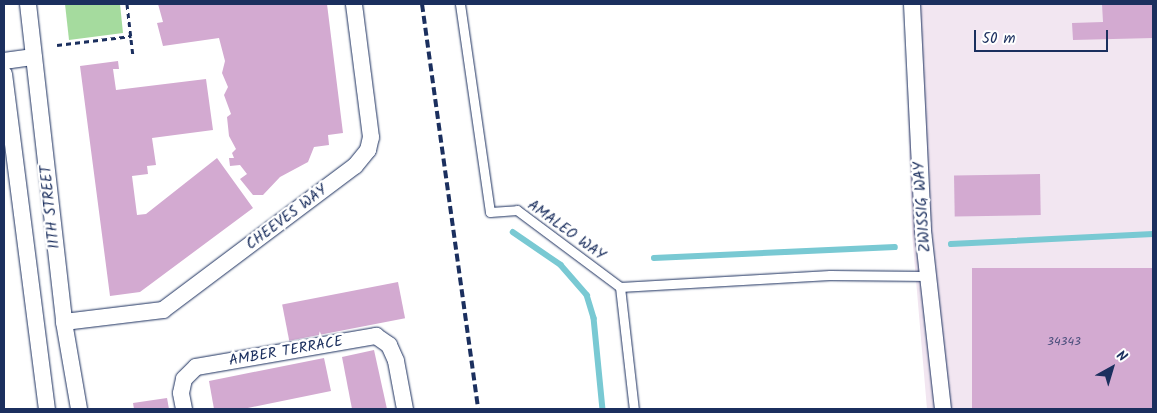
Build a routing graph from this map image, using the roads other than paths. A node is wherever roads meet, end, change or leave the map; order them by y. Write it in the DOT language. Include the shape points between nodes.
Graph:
graph roads {
  1 [pos="28,4"];
  2 [pos="354,4"];
  3 [pos="460,4"];
  4 [pos="912,4"];
  5 [pos="34,57"];
  6 [pos="4,61"];
  7 [pos="4,74"];
  8 [pos="928,276"];
  9 [pos="620,288"];
  10 [pos="64,322"];
  11 [pos="47,409"];
  12 [pos="79,409"];
  13 [pos="184,409"];
  14 [pos="405,409"];
  15 [pos="634,409"];
  16 [pos="943,409"];
  1 -- 5 [label="street, 11TH STREET"];
  2 -- 10 [label="street, CHEEVES WAY" via="371,137 368,150 355,166 163,310"];
  3 -- 9 [label="lane, AMALEO WAY" via="490,212 517,210"];
  4 -- 8 [label="street, ZWISSIG WAY"];
  5 -- 6 [label="street"];
  5 -- 10 [label="street, 11TH STREET"];
  7 -- 11 [label="street, 11TH STREET"];
  8 -- 9 [label="lane" via="830,274"];
  8 -- 16 [label="street, ZWISSIG WAY"];
  9 -- 15 [label="lane"];
  10 -- 12 [label="street, 11TH STREET"];
  13 -- 14 [label="street, AMBER TERRACE" via="181,393 184,379 196,367 376,336 389,345 396,361"];
}
